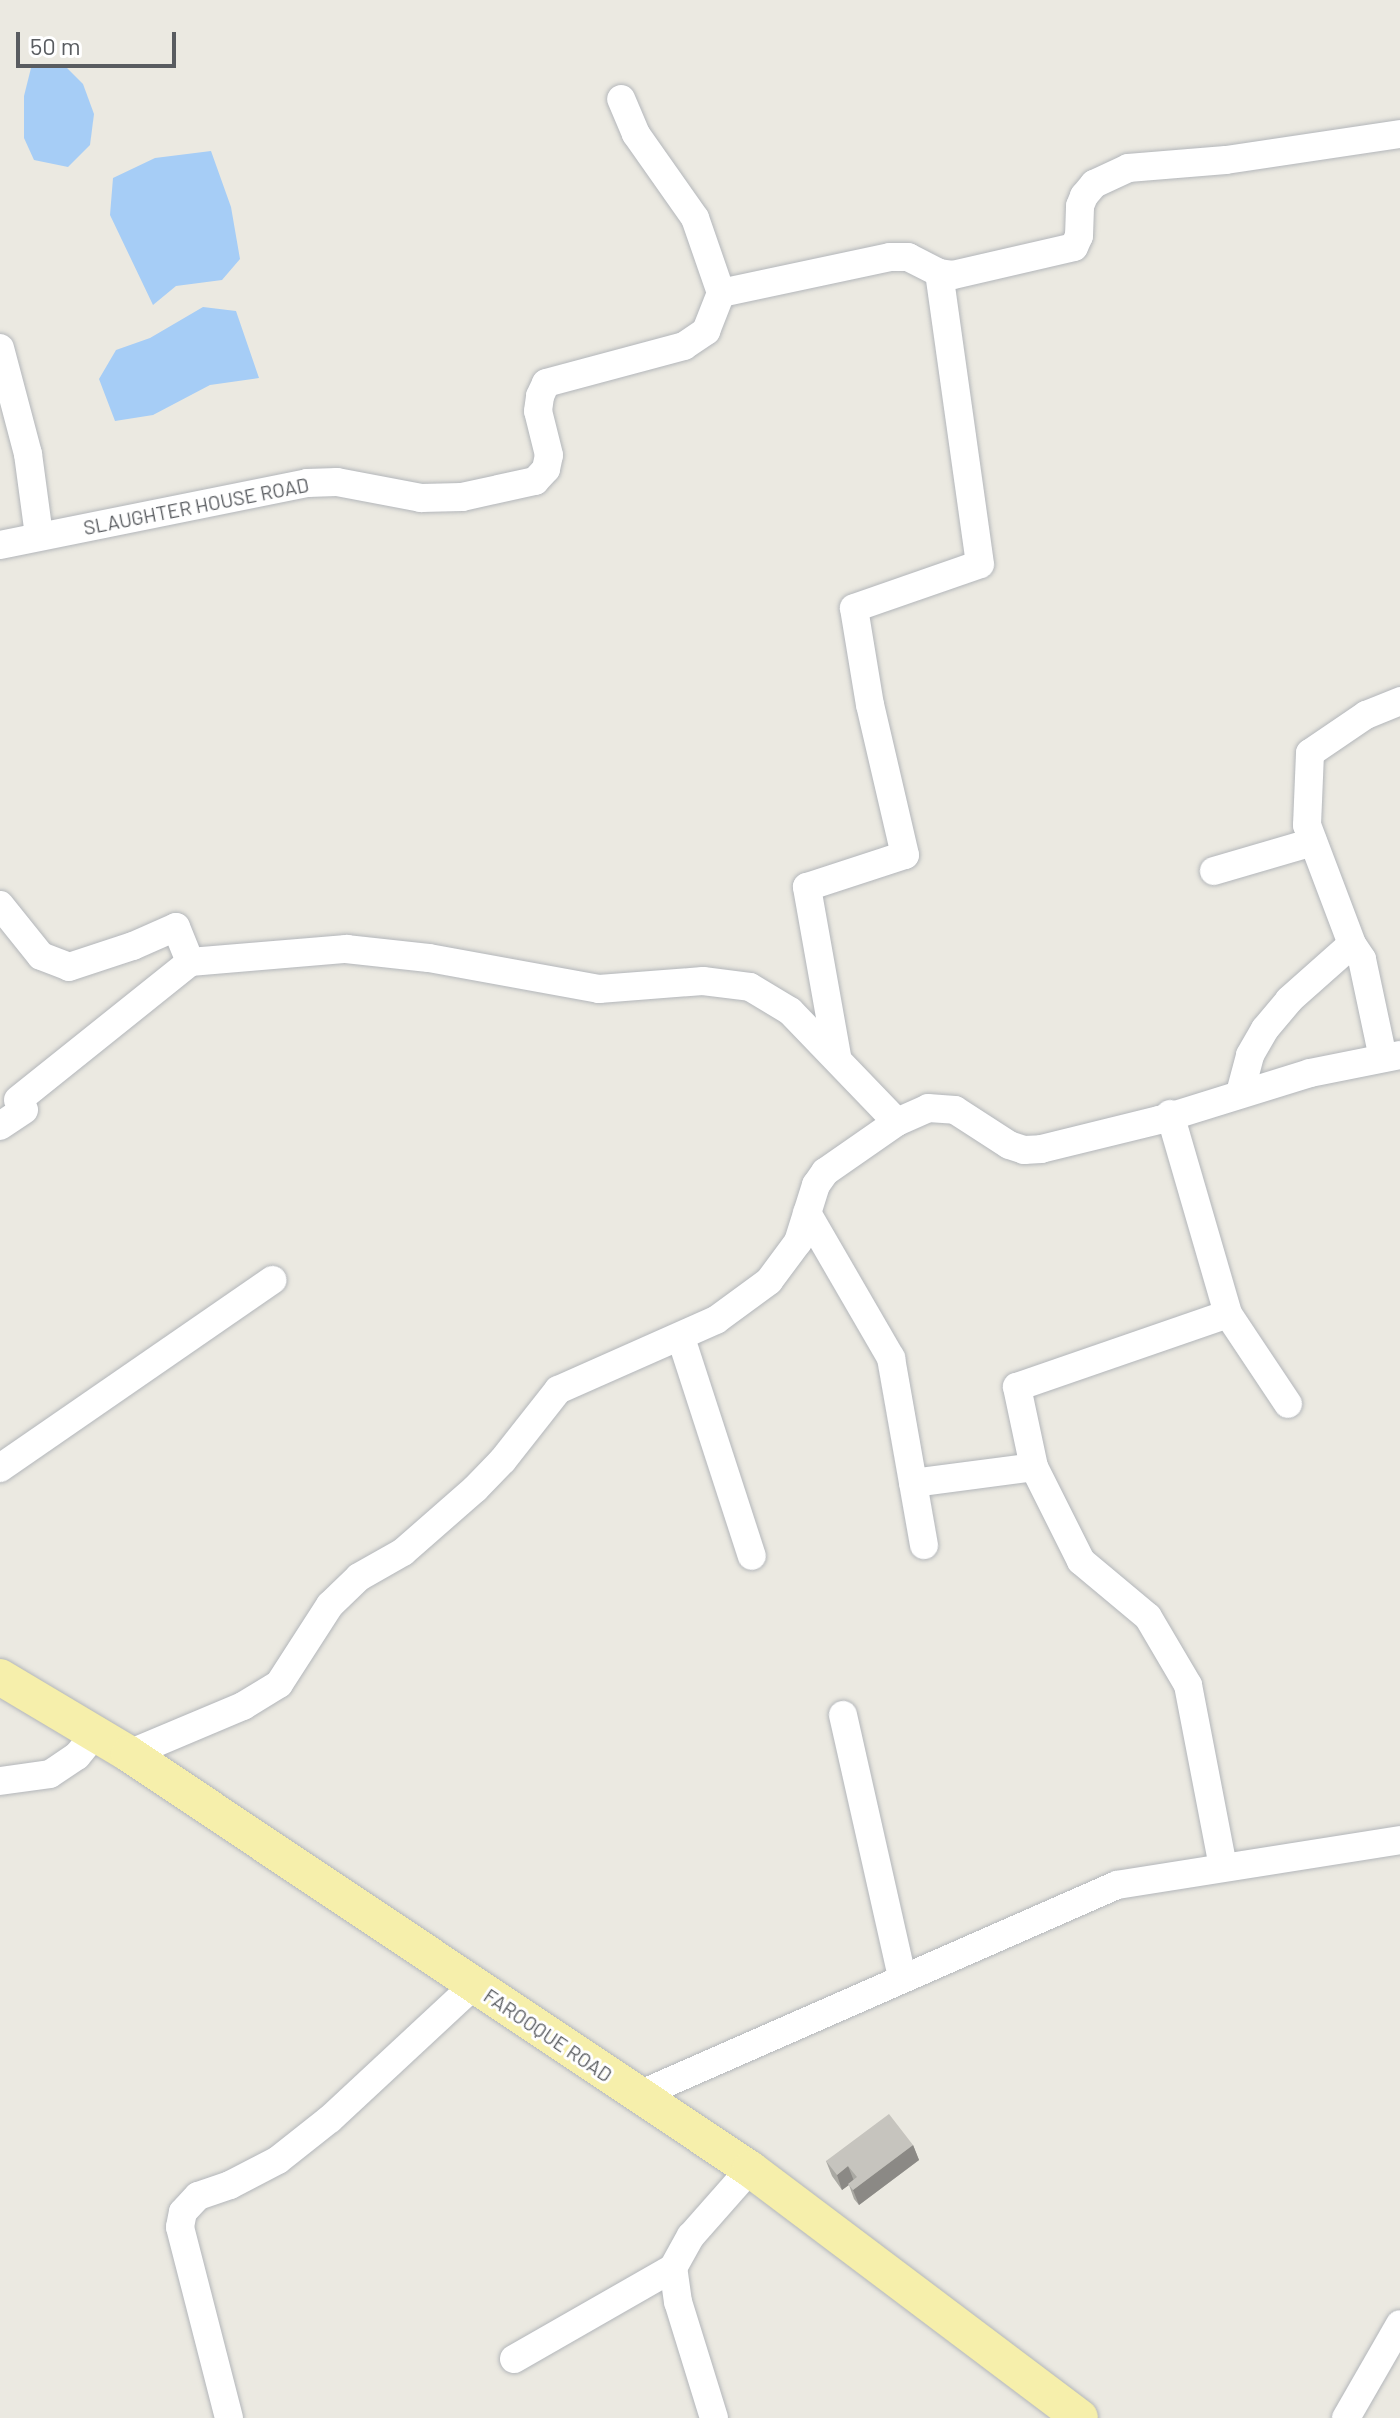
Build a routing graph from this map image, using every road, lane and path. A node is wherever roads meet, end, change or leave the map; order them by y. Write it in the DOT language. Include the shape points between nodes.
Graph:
graph roads {
  1 [pos="621,99"];
  2 [pos="1400,134"];
  3 [pos="939,273"];
  4 [pos="721,293"];
  5 [pos="0,348"];
  6 [pos="39,535"];
  7 [pos="0,545"];
  8 [pos="1400,701"];
  9 [pos="1313,842"];
  10 [pos="1214,871"];
  11 [pos="0,905"];
  12 [pos="1352,944"];
  13 [pos="190,962"];
  14 [pos="837,1056"];
  15 [pos="1392,1057"];
  16 [pos="1240,1093"];
  17 [pos="1170,1114"];
  18 [pos="897,1122"];
  19 [pos="0,1126"];
  20 [pos="807,1213"];
  21 [pos="273,1280"];
  22 [pos="1228,1314"];
  23 [pos="681,1338"];
  24 [pos="1288,1404"];
  25 [pos="1034,1467"];
  26 [pos="0,1468"];
  27 [pos="913,1483"];
  28 [pos="924,1545"];
  29 [pos="752,1556"];
  30 [pos="0,1677"];
  31 [pos="843,1715"];
  32 [pos="95,1734"];
  33 [pos="129,1754"];
  34 [pos="0,1781"];
  35 [pos="1400,1840"];
  36 [pos="1223,1867"];
  37 [pos="902,1976"];
  38 [pos="474,1985"];
  39 [pos="639,2095"];
  40 [pos="750,2169"];
  41 [pos="673,2268"];
  42 [pos="1400,2324"];
  43 [pos="514,2359"];
  44 [pos="1400,2361"];
  45 [pos="229,2418"];
  46 [pos="714,2418"];
  47 [pos="1080,2418"];
  48 [pos="1346,2418"];
  49 [pos="1368,2418"];
  1 -- 4 [label="street" via="636,134 695,218"];
  2 -- 3 [label="street" via="1226,160 1128,168 1094,184 1084,196 1074,247 953,275"];
  3 -- 4 [label="street" via="908,257 890,257"];
  3 -- 14 [label="street" via="980,564 854,608 905,855 807,887"];
  4 -- 6 [label="street, SLAUGHTER HOUSE ROAD" via="706,331 684,346 546,383 538,411 549,455 535,481 462,497 421,498 337,482 307,483"];
  5 -- 6 [label="street" via="28,454"];
  6 -- 7 [label="street, SLAUGHTER HOUSE ROAD"];
  8 -- 9 [label="street" via="1366,715 1310,753 1307,825"];
  9 -- 10 [label="street"];
  9 -- 12 [label="street"];
  11 -- 13 [label="street" via="41,956 69,967 176,927"];
  12 -- 15 [label="street" via="1362,959"];
  12 -- 16 [label="street" via="1265,1029 1250,1055"];
  13 -- 14 [label="street" via="346,949 429,958 599,989 703,981 750,987 790,1011"];
  13 -- 19 [label="street"];
  14 -- 18 [label="street"];
  15 -- 16 [label="street"];
  16 -- 17 [label="street"];
  17 -- 18 [label="street" via="1059,1146 1024,1150 955,1110 928,1108"];
  17 -- 22 [label="street"];
  18 -- 20 [label="street" via="825,1172"];
  20 -- 23 [label="street" via="798,1242 769,1281"];
  20 -- 27 [label="street" via="891,1358"];
  21 -- 26 [label="street"];
  22 -- 24 [label="street"];
  22 -- 25 [label="street" via="1017,1387"];
  23 -- 29 [label="street"];
  23 -- 33 [label="street" via="558,1390 475,1489 403,1552 359,1577 330,1605 293,1665 265,1695"];
  25 -- 27 [label="street"];
  25 -- 36 [label="street" via="1081,1561 1148,1617 1188,1685"];
  27 -- 28 [label="street"];
  30 -- 32 [label="main road, FAROOQUE ROAD"];
  31 -- 37 [label="street"];
  32 -- 33 [label="main road, FAROOQUE ROAD"];
  32 -- 34 [label="street" via="77,1756 50,1774"];
  33 -- 38 [label="main road, FAROOQUE ROAD"];
  35 -- 36 [label="street"];
  36 -- 37 [label="street" via="1117,1885"];
  37 -- 39 [label="street"];
  38 -- 39 [label="main road, FAROOQUE ROAD"];
  38 -- 45 [label="street" via="330,2119 278,2160 198,2196 183,2212 180,2227"];
  39 -- 40 [label="main road, FAROOQUE ROAD"];
  40 -- 41 [label="street" via="691,2236"];
  40 -- 47 [label="main road, FAROOQUE ROAD"];
  41 -- 43 [label="street"];
  41 -- 46 [label="street" via="678,2302"];
  42 -- 48 [label="street"];
  44 -- 49 [label="street"];
}
